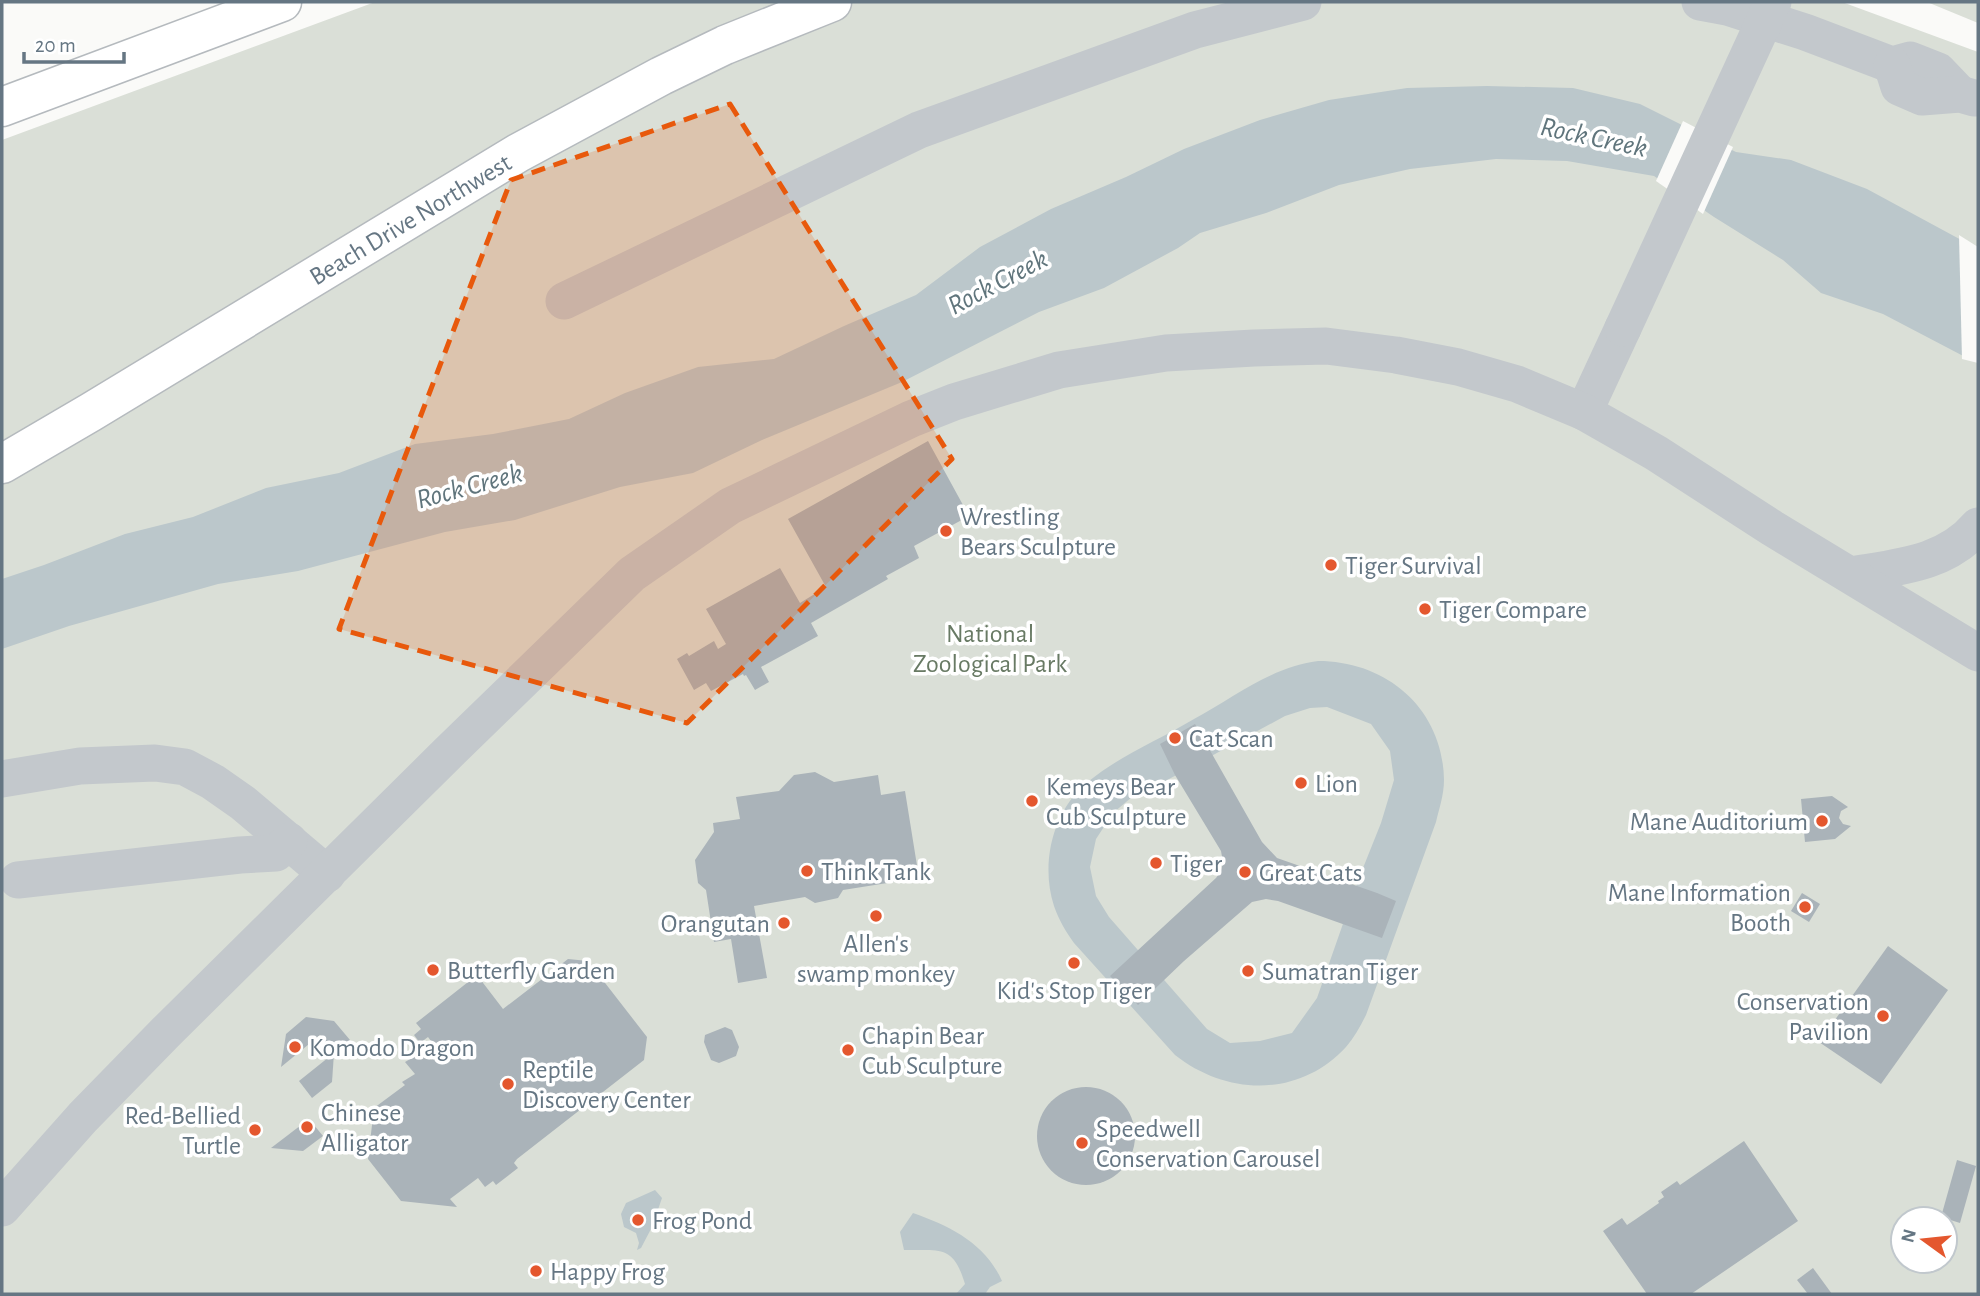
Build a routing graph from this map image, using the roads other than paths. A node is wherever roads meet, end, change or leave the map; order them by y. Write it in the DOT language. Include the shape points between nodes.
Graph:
graph roads {
  1 [pos="282,2"];
  2 [pos="832,2"];
  3 [pos="1303,2"];
  4 [pos="1700,2"];
  5 [pos="1773,2"];
  6 [pos="1969,97"];
  7 [pos="2,107"];
  8 [pos="564,301"];
  9 [pos="1584,412"];
  10 [pos="2,464"];
  11 [pos="1978,526"];
  12 [pos="1851,575"];
  13 [pos="1978,652"];
  14 [pos="2,779"];
  15 [pos="289,841"];
  16 [pos="327,874"];
  17 [pos="18,880"];
  18 [pos="2,1208"];
  1 -- 7 [label="main road"];
  2 -- 10 [label="main road, Beach Drive Northwest" via="725,45 585,116"];
  3 -- 8 [label="street" via="1195,30 919,130"];
  4 -- 6 [label="street" via="1805,32 1892,65 1910,60 1938,71"];
  5 -- 9 [label="street, bridge"];
  9 -- 12 [label="street"];
  9 -- 16 [label="street" via="1517,384 1458,367 1326,346 1166,353 1059,370 954,402 730,506 632,574"];
  11 -- 12 [label="street" via="1959,545 1931,560"];
  12 -- 13 [label="street"];
  14 -- 15 [label="street" via="80,766 155,762 185,767 243,803"];
  15 -- 16 [label="street"];
  15 -- 17 [label="street" via="276,853"];
  16 -- 18 [label="street" via="83,1117"];
}
